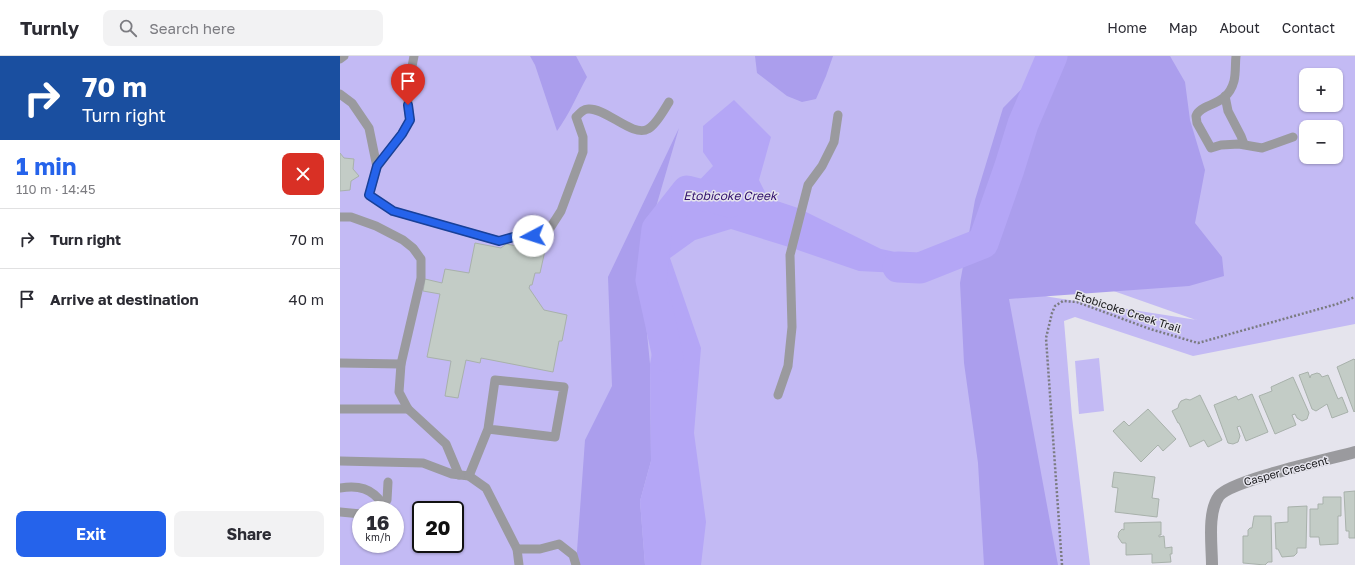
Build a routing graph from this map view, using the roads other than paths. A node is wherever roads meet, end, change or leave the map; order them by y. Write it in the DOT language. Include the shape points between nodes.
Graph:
graph roads {
  1 [pos="344,56"];
  2 [pos="414,56"];
  3 [pos="1236,56"];
  4 [pos="340,59"];
  5 [pos="340,94"];
  6 [pos="1225,96"];
  7 [pos="669,102"];
  8 [pos="838,115"];
  9 [pos="1293,137"];
  10 [pos="1244,144"];
  11 [pos="377,166"];
  12 [pos="340,217"];
  13 [pos="340,362"];
  14 [pos="401,364"];
  15 [pos="778,395"];
  16 [pos="340,409"];
  17 [pos="408,409"];
  18 [pos="488,429"];
  19 [pos="1355,452"];
  20 [pos="340,461"];
  21 [pos="459,475"];
  22 [pos="469,476"];
  23 [pos="388,482"];
  24 [pos="340,488"];
  25 [pos="378,501"];
  26 [pos="386,501"];
  27 [pos="340,512"];
  28 [pos="352,513"];
  29 [pos="517,549"];
  30 [pos="518,565"];
  31 [pos="576,565"];
  32 [pos="1212,565"];
  1 -- 4 [label="lane"];
  2 -- 11 [label="lane" via="408,88 410,120"];
  3 -- 6 [label="lane" via="1234,82"];
  5 -- 11 [label="lane" via="352,103 369,128"];
  6 -- 10 [label="lane" via="1228,111"];
  6 -- 10 [label="lane" via="1216,104 1199,110 1196,116 1197,123 1211,148"];
  7 -- 11 [label="lane" via="648,130 638,131 589,108 581,111 576,117 583,152 561,212 545,236 521,235 499,241 393,211 369,195"];
  8 -- 15 [label="lane" via="834,142 822,166 808,185 790,255 792,327 788,366"];
  9 -- 10 [label="lane" via="1262,148"];
  12 -- 14 [label="lane" via="350,217 376,226 403,240 421,259 421,278"];
  13 -- 14 [label="lane"];
  14 -- 17 [label="lane" via="399,392"];
  16 -- 17 [label="lane"];
  17 -- 21 [label="lane" via="446,444"];
  18 -- 18 [label="lane" via="495,380 564,387 555,437"];
  18 -- 22 [label="lane"];
  19 -- 32 [label="street, Casper Crescent" via="1244,482 1223,492 1212,514"];
  20 -- 21 [label="lane" via="423,463"];
  21 -- 22 [label="lane"];
  22 -- 29 [label="lane" via="486,488"];
  23 -- 26 [label="lane"];
  24 -- 25 [label="lane" via="365,488 377,496"];
  27 -- 28 [label="lane"];
  29 -- 30 [label="lane"];
  29 -- 31 [label="lane" via="540,549 559,544 573,555"];
}
